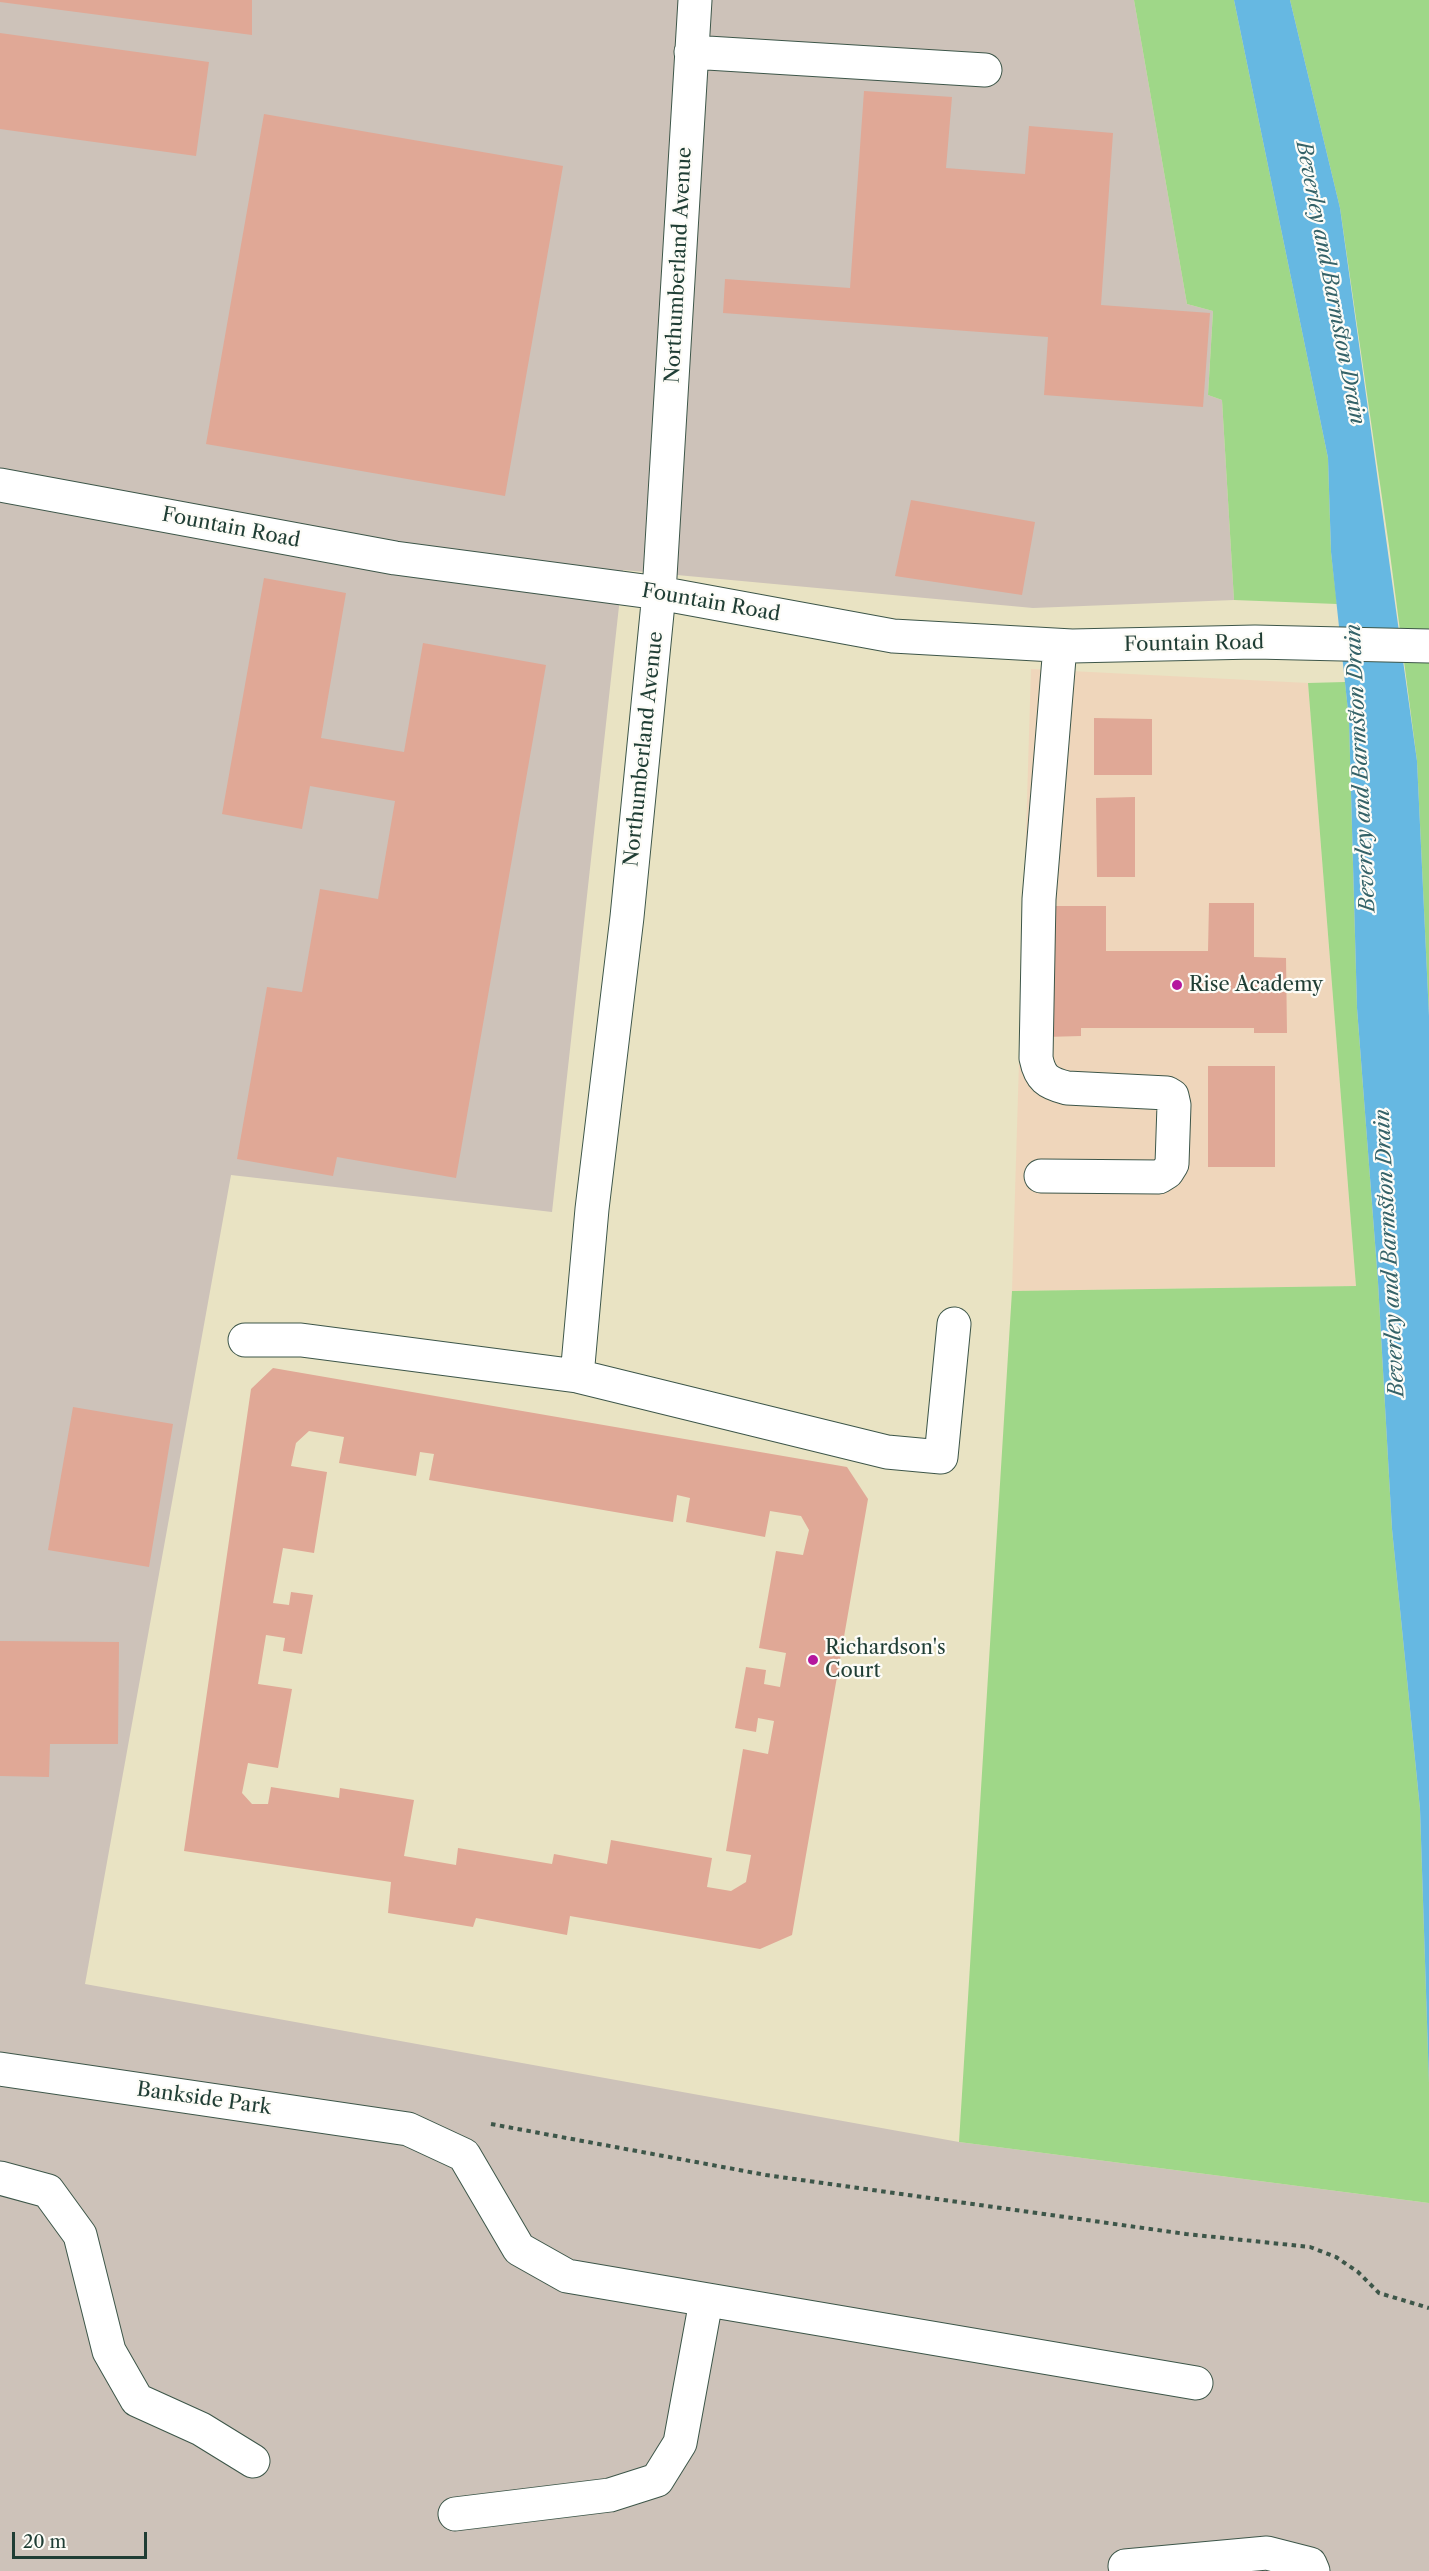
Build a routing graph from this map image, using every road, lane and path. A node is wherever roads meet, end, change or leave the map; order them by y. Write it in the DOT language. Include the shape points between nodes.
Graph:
graph roads {
  1 [pos="695,0"];
  2 [pos="692,52"];
  3 [pos="985,70"];
  4 [pos="0,485"];
  5 [pos="659,593"];
  6 [pos="1060,645"];
  7 [pos="1429,646"];
  8 [pos="1041,1176"];
  9 [pos="954,1324"];
  10 [pos="245,1340"];
  11 [pos="577,1376"];
  12 [pos="0,2069"];
  13 [pos="479,2122"];
  14 [pos="0,2178"];
  15 [pos="706,2301"];
  16 [pos="1429,2308"];
  17 [pos="1196,2383"];
  18 [pos="253,2462"];
  19 [pos="455,2514"];
  20 [pos="1125,2566"];
  21 [pos="1313,2571"];
  1 -- 2 [label="street, Northumberland Avenue"];
  2 -- 3 [label="street"];
  2 -- 5 [label="street, Northumberland Avenue"];
  4 -- 5 [label="street, Fountain Road" via="394,558"];
  5 -- 6 [label="street, Fountain Road" via="893,636"];
  5 -- 11 [label="street, Northumberland Avenue"];
  6 -- 7 [label="street, Fountain Road" via="1255,642"];
  6 -- 8 [label="street" via="1039,899 1038,1071 1051,1084 1067,1088 1172,1096 1172,1164 1159,1177"];
  9 -- 11 [label="street" via="941,1457 887,1452"];
  10 -- 11 [label="street" via="301,1340"];
  12 -- 15 [label="street, Bankside Park" via="408,2129 464,2155 519,2249 567,2276"];
  13 -- 16 [label="path" via="766,2175 1186,2234 1310,2247 1336,2257 1379,2293"];
  14 -- 18 [label="street" via="48,2191 80,2235 109,2351 137,2400 201,2429"];
  15 -- 17 [label="street, Bankside Park"];
  15 -- 19 [label="street" via="680,2443 657,2480 610,2495"];
  20 -- 21 [label="street" via="1267,2553 1310,2564"];
}
